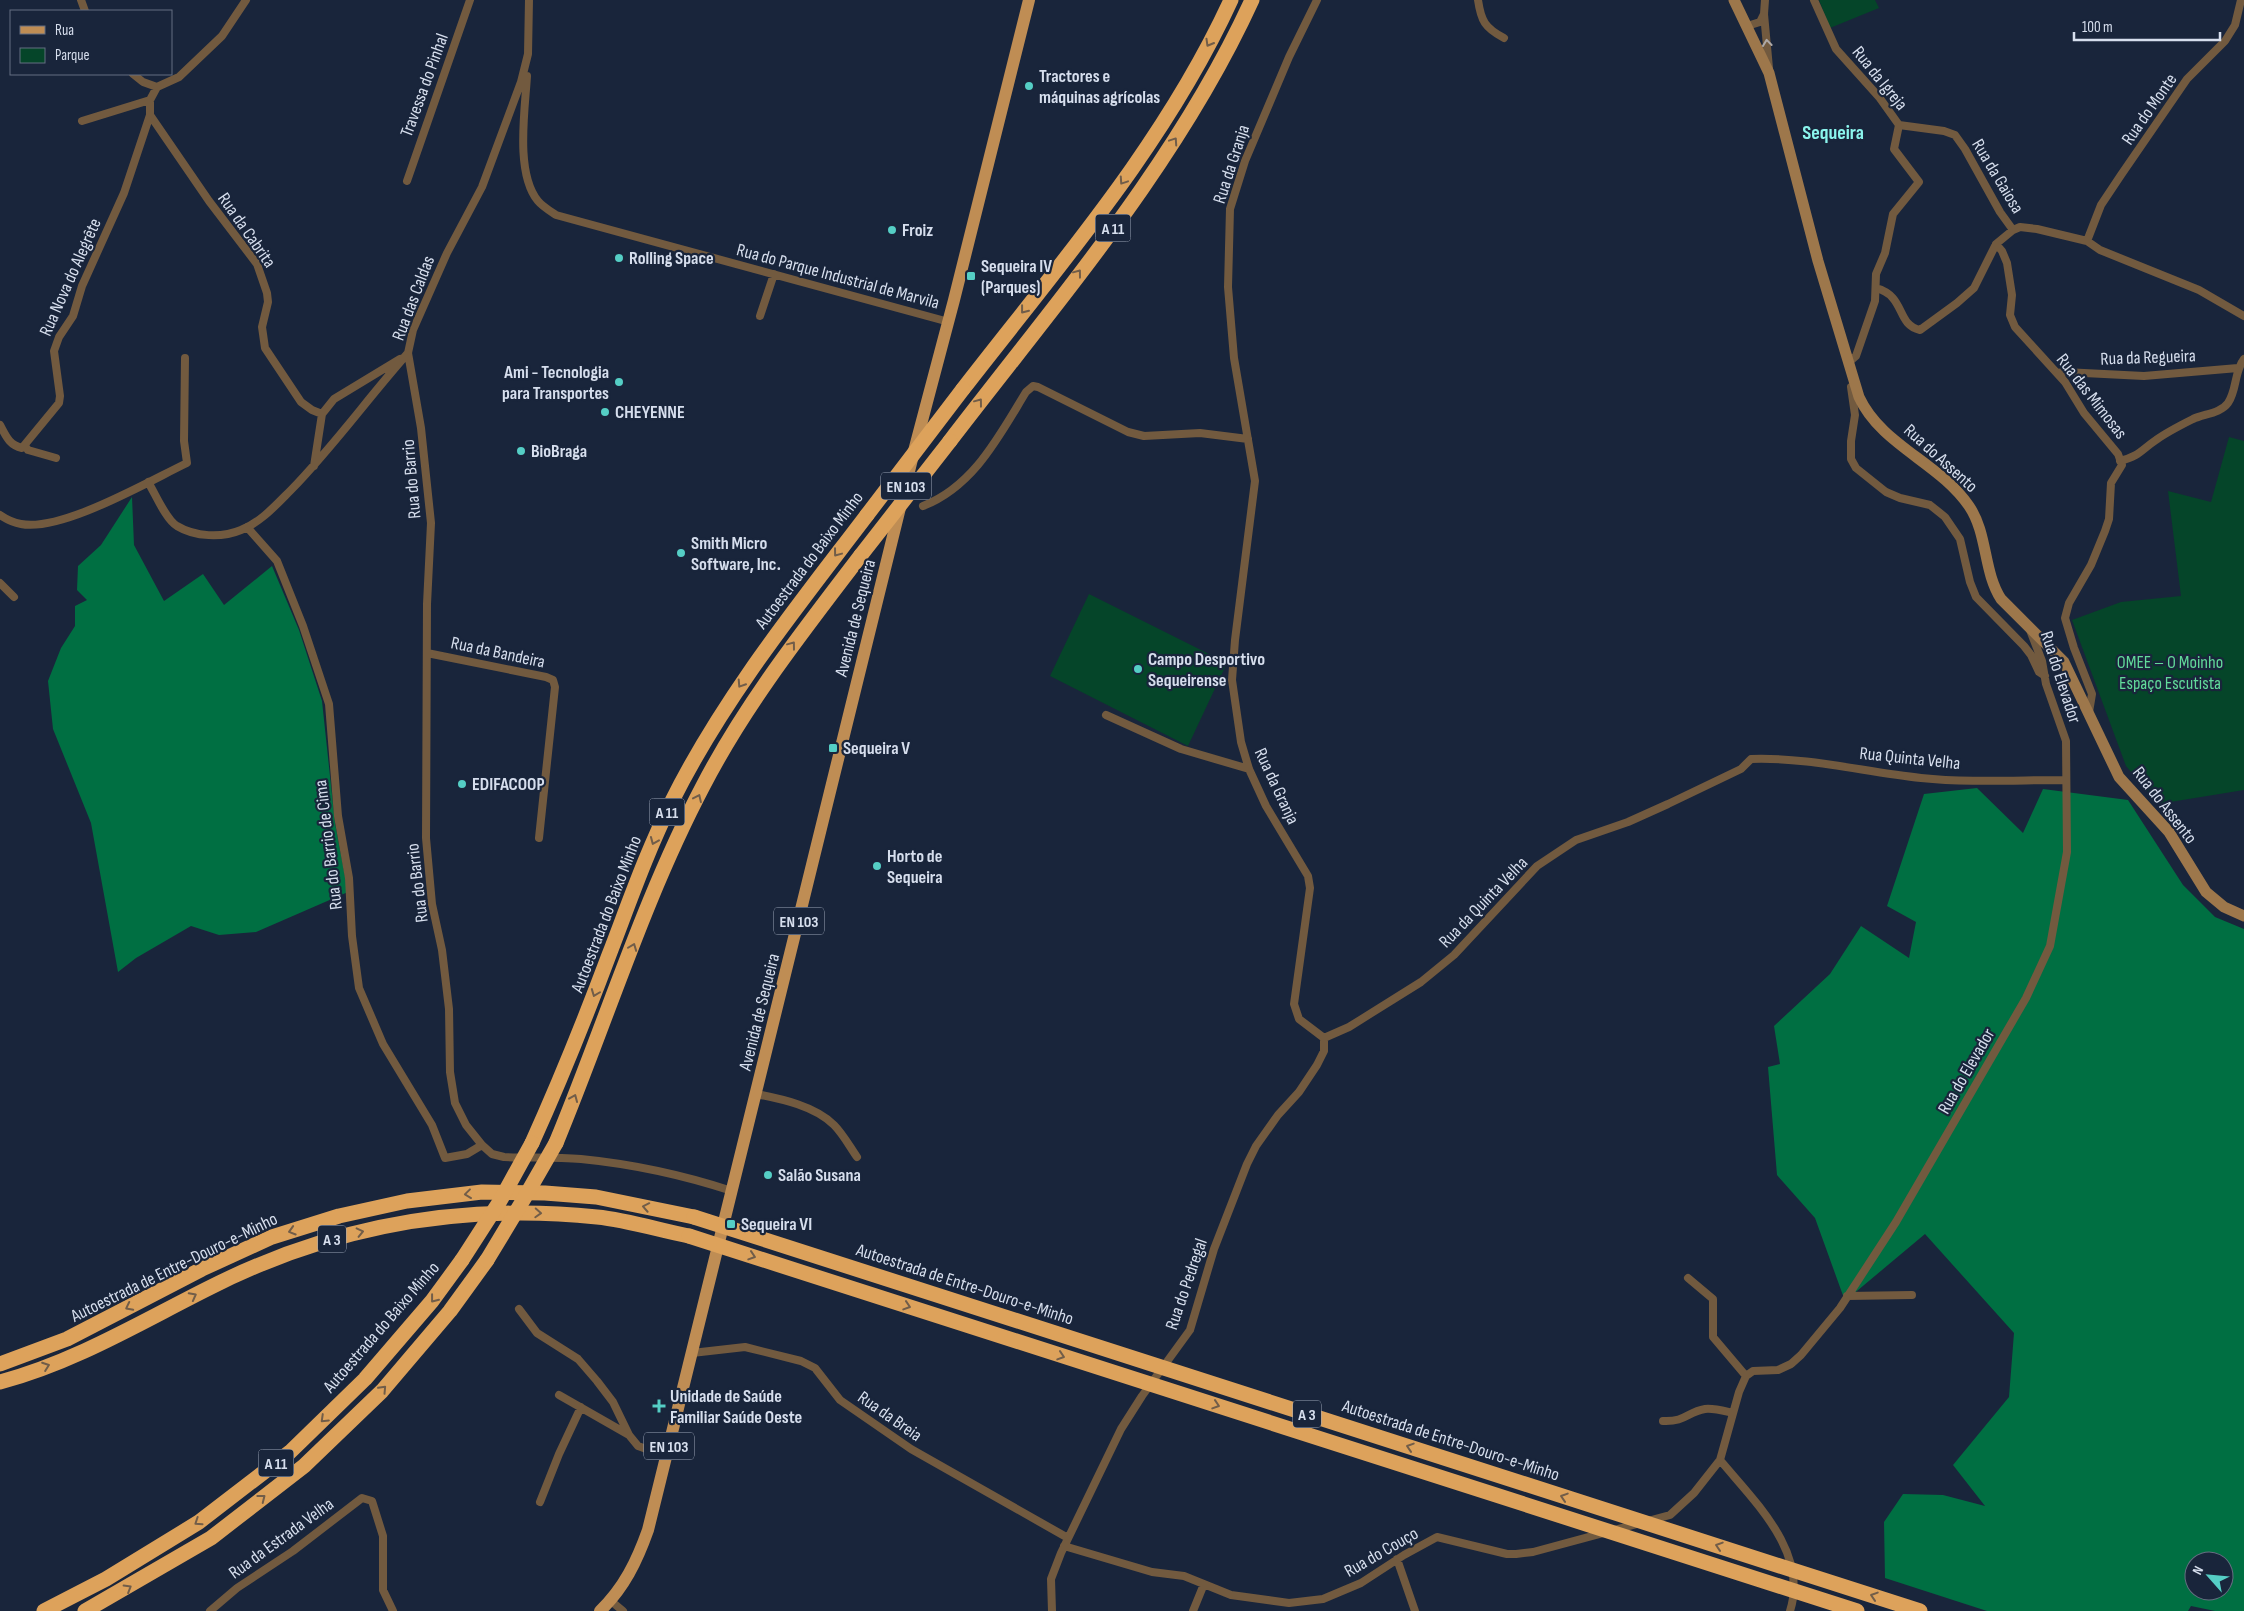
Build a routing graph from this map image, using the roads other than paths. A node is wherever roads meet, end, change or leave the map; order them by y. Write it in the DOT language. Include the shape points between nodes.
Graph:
graph roads {
  1 [pos="246,0"];
  2 [pos="470,0"];
  3 [pos="529,0"];
  4 [pos="1029,0"];
  5 [pos="1231,0"];
  6 [pos="1252,0"];
  7 [pos="1317,0"];
  8 [pos="1478,0"];
  9 [pos="1734,0"];
  10 [pos="1765,0"];
  11 [pos="1814,0"];
  12 [pos="2241,0"];
  13 [pos="1764,14"];
  14 [pos="1748,26"];
  15 [pos="1504,38"];
  16 [pos="528,54"];
  17 [pos="1769,73"];
  18 [pos="134,75"];
  19 [pos="157,87"];
  20 [pos="150,100"];
  21 [pos="525,108"];
  22 [pos="512,109"];
  23 [pos="150,115"];
  24 [pos="509,119"];
  25 [pos="525,120"];
  26 [pos="82,121"];
  27 [pos="1899,125"];
  28 [pos="524,156"];
  29 [pos="407,181"];
  30 [pos="2013,230"];
  31 [pos="2087,241"];
  32 [pos="1996,244"];
  33 [pos="774,274"];
  34 [pos="1876,288"];
  35 [pos="760,316"];
  36 [pos="2244,316"];
  37 [pos="948,322"];
  38 [pos="408,354"];
  39 [pos="185,358"];
  40 [pos="2244,359"];
  41 [pos="1849,364"];
  42 [pos="2238,368"];
  43 [pos="2058,374"];
  44 [pos="322,414"];
  45 [pos="0,425"];
  46 [pos="1248,439"];
  47 [pos="25,446"];
  48 [pos="56,458"];
  49 [pos="2120,462"];
  50 [pos="313,468"];
  51 [pos="148,482"];
  52 [pos="923,506"];
  53 [pos="0,516"];
  54 [pos="247,527"];
  55 [pos="0,583"];
  56 [pos="14,597"];
  57 [pos="2028,626"];
  58 [pos="427,653"];
  59 [pos="2045,676"];
  60 [pos="2089,713"];
  61 [pos="1106,715"];
  62 [pos="1751,759"];
  63 [pos="1249,769"];
  64 [pos="2065,780"];
  65 [pos="539,838"];
  66 [pos="2244,916"];
  67 [pos="1324,1038"];
  68 [pos="756,1094"];
  69 [pos="482,1145"];
  70 [pos="857,1157"];
  71 [pos="732,1191"];
  72 [pos="1688,1278"];
  73 [pos="1912,1295"];
  74 [pos="1847,1296"];
  75 [pos="519,1310"];
  76 [pos="692,1353"];
  77 [pos="0,1364"];
  78 [pos="1746,1376"];
  79 [pos="0,1382"];
  80 [pos="559,1395"];
  81 [pos="581,1408"];
  82 [pos="1733,1414"];
  83 [pos="1663,1421"];
  84 [pos="630,1435"];
  85 [pos="666,1456"];
  86 [pos="1720,1460"];
  87 [pos="540,1502"];
  88 [pos="1068,1538"];
  89 [pos="1064,1546"];
  90 [pos="1397,1559"];
  91 [pos="1204,1584"];
  92 [pos="611,1601"];
  93 [pos="44,1611"];
  94 [pos="85,1611"];
  95 [pos="210,1611"];
  96 [pos="393,1611"];
  97 [pos="600,1611"];
  98 [pos="623,1611"];
  99 [pos="1052,1611"];
  100 [pos="1193,1611"];
  101 [pos="1415,1611"];
  102 [pos="1790,1611"];
  103 [pos="1857,1611"];
  104 [pos="1920,1611"];
  1 -- 19 [label="street" via="222,36 178,77"];
  2 -- 29 [label="street, Travessa do Pinhal"];
  3 -- 16 [label="street, Rua das Caldas"];
  4 -- 37 [label="main road, EN 103"];
  5 -- 93 [label="highway, Autoestrada do Baixo Minho / A 11, one-way, bridge" via="1171,110 1118,189 762,653 715,724 672,801 628,901 570,1060 532,1143 500,1201 432,1302 366,1379 290,1452 199,1522"];
  94 -- 6 [label="highway, Autoestrada do Baixo Minho / A 11, one-way, bridge" via="211,1538 304,1466 382,1391 450,1311 526,1197 556,1143 655,889 703,787 739,722 777,665 860,555 1134,200 1190,117 1238,32"];
  7 -- 46 [label="street, Rua da Granja" via="1244,161 1230,209 1228,287 1234,358"];
  8 -- 15 [label="street" via="1489,30"];
  9 -- 14 [label="street, Rua do Assento"];
  10 -- 13 [label="street"];
  11 -- 27 [label="street, Rua da Igreja" via="1836,49 1880,97"];
  12 -- 31 [label="street, Rua do Monte" via="2235,25 2225,41 2187,79 2101,205"];
  13 -- 14 [label="street" via="1760,22"];
  17 -- 13 [label="street, one-way"];
  14 -- 17 [label="street, Rua do Assento"];
  16 -- 21 [label="street, Rua das Caldas"];
  16 -- 22 [label="street, Rua das Caldas"];
  17 -- 41 [label="street, Rua do Assento"];
  18 -- 19 [label="street"];
  19 -- 20 [label="street"];
  20 -- 23 [label="street"];
  20 -- 26 [label="street"];
  21 -- 22 [label="street" via="518,105"];
  21 -- 25 [label="street, Rua das Caldas"];
  22 -- 24 [label="street, Rua das Caldas"];
  23 -- 44 [label="street, Rua da Cabrita" via="257,264 268,293 262,327 266,348 301,402"];
  23 -- 47 [label="street, Rua Nova do Alegrête" via="124,193 82,286 73,316 54,351 59,403"];
  24 -- 25 [label="street" via="518,116"];
  24 -- 38 [label="street, Rua das Caldas" via="482,187 413,330"];
  25 -- 28 [label="street, Rua das Caldas"];
  27 -- 30 [label="street, Rua da Gaiosa" via="1955,135"];
  27 -- 34 [label="street, Rua da Igreja" via="1894,149 1919,182 1893,214 1885,253 1876,274"];
  28 -- 33 [label="street, Rua do Parque Industrial de Marvila" via="528,182 538,202 556,215"];
  30 -- 31 [label="street" via="2037,228"];
  30 -- 32 [label="street"];
  31 -- 36 [label="street" via="2100,250 2199,290"];
  32 -- 34 [label="street" via="1974,288 1920,330 1907,324 1893,296"];
  32 -- 43 [label="street, Rua das Mimosas" via="2007,263 2012,295 2010,315 2015,326"];
  33 -- 35 [label="street"];
  33 -- 37 [label="street, Rua do Parque Industrial de Marvila"];
  34 -- 41 [label="street, Rua da Igreja" via="1875,301 1856,356"];
  37 -- 68 [label="main road, Avenida de Sequeira / EN 103"];
  38 -- 44 [label="street" via="334,399"];
  38 -- 50 [label="street, Rua das Caldas"];
  38 -- 58 [label="street, Rua do Barrio" via="421,428 431,523"];
  39 -- 51 [label="street" via="184,441 187,463"];
  40 -- 42 [label="street"];
  41 -- 57 [label="street, Rua do Assento" via="1866,412 1956,491 1977,518 1993,587"];
  41 -- 59 [label="street" via="1848,376 1855,404 1851,459 1856,468 1886,492 1930,505 1945,517 1960,539 1976,597 2024,646 2039,672"];
  42 -- 43 [label="street, Rua da Regueira" via="2144,376"];
  42 -- 49 [label="street" via="2228,402 2223,408 2170,431 2137,457"];
  43 -- 49 [label="street, Rua das Mimosas" via="2084,413 2118,454"];
  44 -- 50 [label="street"];
  45 -- 47 [label="street" via="8,441 15,446"];
  46 -- 52 [label="street" via="1200,433 1144,436 1128,432 1033,386 979,465 954,488"];
  46 -- 63 [label="street, Rua da Granja" via="1255,481 1232,680 1241,742"];
  47 -- 48 [label="street" via="28,450"];
  49 -- 60 [label="street, Rua das Mimosas" via="2122,465 2111,483 2109,520 2065,618 2092,694"];
  50 -- 54 [label="street, Rua das Caldas" via="269,513"];
  51 -- 53 [label="street" via="96,508 54,522 22,525"];
  51 -- 54 [label="street, Rua das Caldas" via="178,526 196,533 220,535"];
  54 -- 69 [label="street, Rua do Barrio de Cima" via="278,561 329,704 338,816 349,878 359,988 383,1044 432,1125 445,1158 467,1154"];
  55 -- 56 [label="street"];
  57 -- 59 [label="street, Rua do Elevador"];
  57 -- 60 [label="street, Rua do Assento" via="2064,662"];
  58 -- 65 [label="street, Rua da Bandeira" via="553,680 555,688"];
  58 -- 69 [label="street, Rua do Barrio" via="426,838 432,904 442,950 449,1009 450,1072 455,1104"];
  59 -- 64 [label="street, Rua do Elevador" via="2066,741"];
  60 -- 66 [label="street, Rua do Assento" via="2119,777 2169,832 2206,892 2224,907"];
  61 -- 63 [label="street" via="1181,749"];
  62 -- 64 [label="street, Rua Quinta Velha" via="1793,760 1921,778"];
  62 -- 67 [label="street, Rua da Quinta Velha" via="1741,769 1668,804 1576,840 1537,866 1454,955 1421,982 1349,1027"];
  63 -- 67 [label="street, Rua da Granja" via="1266,806 1308,876 1310,888 1294,1004 1299,1019"];
  64 -- 74 [label="street, Rua do Elevador" via="2068,852 2050,946 2026,998 1896,1222"];
  67 -- 88 [label="street, Rua do Pedregal" via="1324,1050 1317,1065 1247,1164 1214,1249 1190,1330 1121,1429"];
  68 -- 70 [label="street" via="790,1101 827,1119"];
  68 -- 71 [label="main road, Avenida de Sequeira / EN 103"];
  69 -- 71 [label="street, Rua do Barrio" via="492,1154 504,1157 580,1159 667,1173"];
  71 -- 76 [label="main road, Avenida de Sequeira / EN 103"];
  72 -- 78 [label="street" via="1713,1299 1713,1337"];
  73 -- 74 [label="street"];
  74 -- 78 [label="street, Rua do Elevador" via="1791,1364 1778,1370 1753,1371"];
  75 -- 84 [label="street" via="537,1333 578,1359 613,1402"];
  76 -- 85 [label="main road, Avenida de Sequeira / EN 103"];
  76 -- 88 [label="street, Rua da Breia" via="745,1347 802,1361 815,1368 840,1400 911,1449"];
  104 -- 77 [label="highway, Autoestrada de Entre-Douro-e-Minho / A 3, one-way, bridge" via="694,1217 596,1197 482,1192 339,1216 272,1237 67,1338"];
  78 -- 82 [label="street"];
  79 -- 103 [label="highway, Autoestrada de Entre-Douro-e-Minho / A 3, one-way, bridge" via="75,1356 210,1287 276,1258 340,1236 407,1221 469,1214 536,1212 599,1217 689,1236"];
  80 -- 81 [label="street"];
  81 -- 84 [label="street"];
  81 -- 87 [label="street"];
  82 -- 83 [label="street" via="1703,1409 1682,1420"];
  82 -- 86 [label="street"];
  84 -- 85 [label="street" via="638,1446"];
  85 -- 92 [label="main road, Avenida de Sequeira / EN 103" via="638,1559"];
  86 -- 90 [label="street, Rua do Couço" via="1694,1493 1670,1515 1516,1554 1437,1537"];
  86 -- 102 [label="street" via="1783,1541 1794,1586"];
  88 -- 89 [label="street, Rua do Pedregal"];
  89 -- 91 [label="street, Rua do Couço"];
  89 -- 99 [label="street, Rua do Pedregal" via="1051,1579"];
  90 -- 91 [label="street, Rua do Couço" via="1361,1583 1323,1599 1289,1603 1230,1595"];
  90 -- 101 [label="street"];
  91 -- 100 [label="street"];
  92 -- 97 [label="main road, Avenida de Sequeira / EN 103"];
  92 -- 98 [label="street"];
  95 -- 96 [label="street, Rua da Estrada Velha" via="362,1498 372,1501 383,1536 383,1590"];
}
